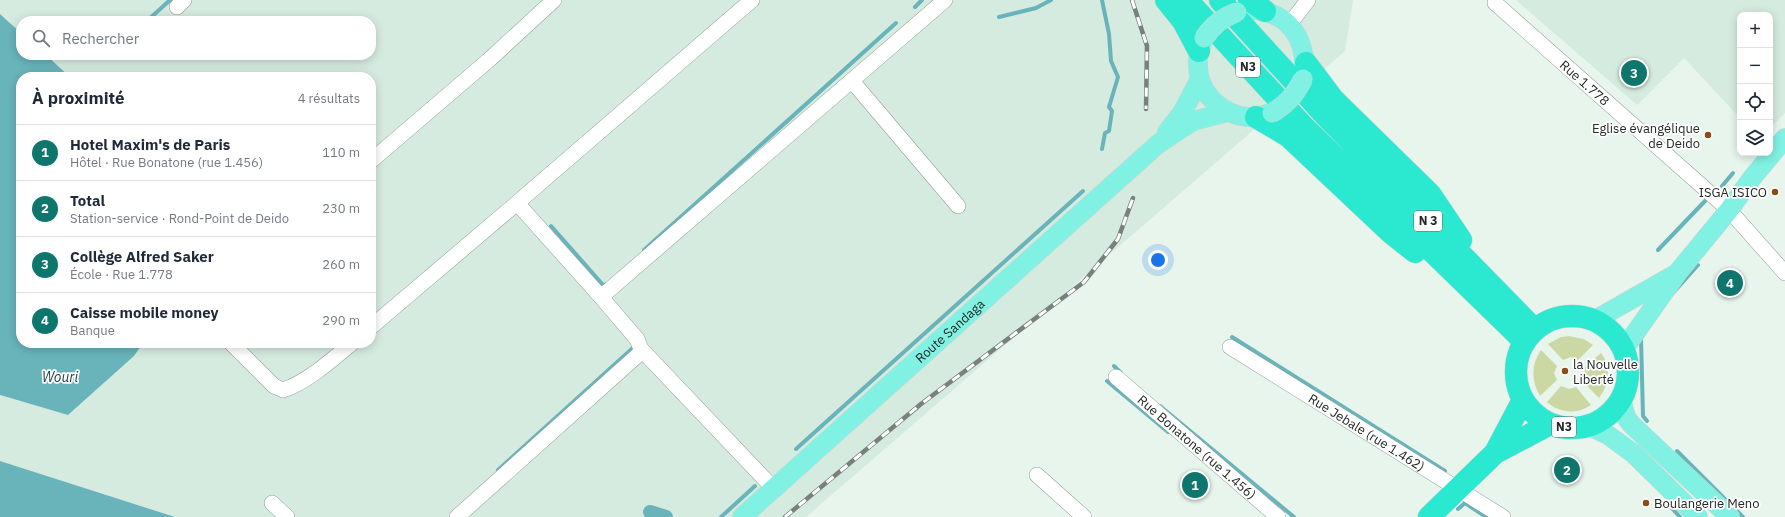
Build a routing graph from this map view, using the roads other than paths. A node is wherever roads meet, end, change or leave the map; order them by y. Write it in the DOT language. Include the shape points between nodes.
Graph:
graph roads {
  1 [pos="554,0"];
  2 [pos="752,0"];
  3 [pos="945,0"];
  4 [pos="1166,0"];
  5 [pos="1187,0"];
  6 [pos="1308,0"];
  7 [pos="1495,3"];
  8 [pos="1243,6"];
  9 [pos="1289,25"];
  10 [pos="1202,45"];
  11 [pos="1304,71"];
  12 [pos="1200,79"];
  13 [pos="852,81"];
  14 [pos="1228,112"];
  15 [pos="1264,115"];
  16 [pos="1785,138"];
  17 [pos="1158,144"];
  18 [pos="376,157"];
  19 [pos="517,203"];
  20 [pos="958,206"];
  21 [pos="1729,210"];
  22 [pos="1678,272"];
  23 [pos="1785,273"];
  24 [pos="1489,296"];
  25 [pos="601,297"];
  26 [pos="1595,320"];
  27 [pos="376,323"];
  28 [pos="1529,335"];
  29 [pos="1230,346"];
  30 [pos="236,348"];
  31 [pos="346,348"];
  32 [pos="641,349"];
  33 [pos="1624,349"];
  34 [pos="1116,377"];
  35 [pos="1523,400"];
  36 [pos="1621,400"];
  37 [pos="1550,424"];
  38 [pos="1589,426"];
  39 [pos="1495,452"];
  40 [pos="1037,475"];
  41 [pos="1459,488"];
  42 [pos="774,489"];
  43 [pos="272,503"];
  44 [pos="287,517"];
  45 [pos="458,517"];
  46 [pos="742,517"];
  47 [pos="1084,517"];
  48 [pos="1278,517"];
  49 [pos="1429,517"];
  50 [pos="1503,517"];
  51 [pos="1698,517"];
  52 [pos="1730,517"];
  1 -- 18 [label="street" via="490,60"];
  2 -- 19 [label="street"];
  3 -- 13 [label="street"];
  4 -- 10 [label="highway"];
  5 -- 24 [label="highway, N3" via="1304,127"];
  6 -- 9 [label="street"];
  7 -- 21 [label="street, Rue 1.778"];
  8 -- 9 [label="main road" via="1278,16"];
  8 -- 10 [label="main road, bridge" via="1212,26"];
  8 -- 24 [label="highway, N 3" via="1322,112"];
  9 -- 11 [label="main road" via="1301,43"];
  10 -- 12 [label="main road" via="1198,65"];
  11 -- 15 [label="main road, bridge" via="1296,93 1286,105"];
  11 -- 24 [label="highway" via="1430,194"];
  12 -- 14 [label="main road" via="1211,98"];
  12 -- 17 [label="main road" via="1182,113"];
  13 -- 20 [label="street"];
  13 -- 25 [label="street"];
  14 -- 15 [label="main road" via="1242,116"];
  14 -- 17 [label="main road" via="1193,121"];
  15 -- 24 [label="highway" via="1390,233"];
  16 -- 21 [label="main road"];
  17 -- 42 [label="main road, Route Sandaga"];
  19 -- 25 [label="street"];
  19 -- 27 [label="street"];
  21 -- 22 [label="main road"];
  21 -- 23 [label="street, Rue 1.778"];
  22 -- 26 [label="main road"];
  22 -- 33 [label="main road"];
  24 -- 28 [label="highway, N 3"];
  25 -- 32 [label="street" via="637,339"];
  26 -- 28 [label="highway, N3" via="1580,316 1563,316 1548,321"];
  26 -- 33 [label="highway, N3" via="1617,337"];
  28 -- 35 [label="highway, N3" via="1516,360 1515,370 1518,391"];
  29 -- 41 [label="street, Rue Jebale (rue 1.462)"];
  30 -- 31 [label="street" via="274,386 283,390 293,387"];
  32 -- 42 [label="street"];
  32 -- 45 [label="street" via="639,354"];
  33 -- 36 [label="highway, N3" via="1628,366 1627,384"];
  34 -- 48 [label="street, Rue Bonatone (rue 1.456)"];
  35 -- 37 [label="highway, N3" via="1539,418"];
  35 -- 39 [label="highway"];
  36 -- 38 [label="highway, N3" via="1607,416"];
  36 -- 52 [label="main road" via="1631,424"];
  37 -- 38 [label="highway, N3" via="1576,428"];
  37 -- 39 [label="highway"];
  38 -- 51 [label="main road" via="1608,435 1634,454"];
  39 -- 41 [label="highway"];
  40 -- 47 [label="street"];
  41 -- 49 [label="highway"];
  41 -- 50 [label="street, Rue Jebale (rue 1.462)"];
  42 -- 46 [label="main road, Route Sandaga"];
  43 -- 44 [label="street"];
}
